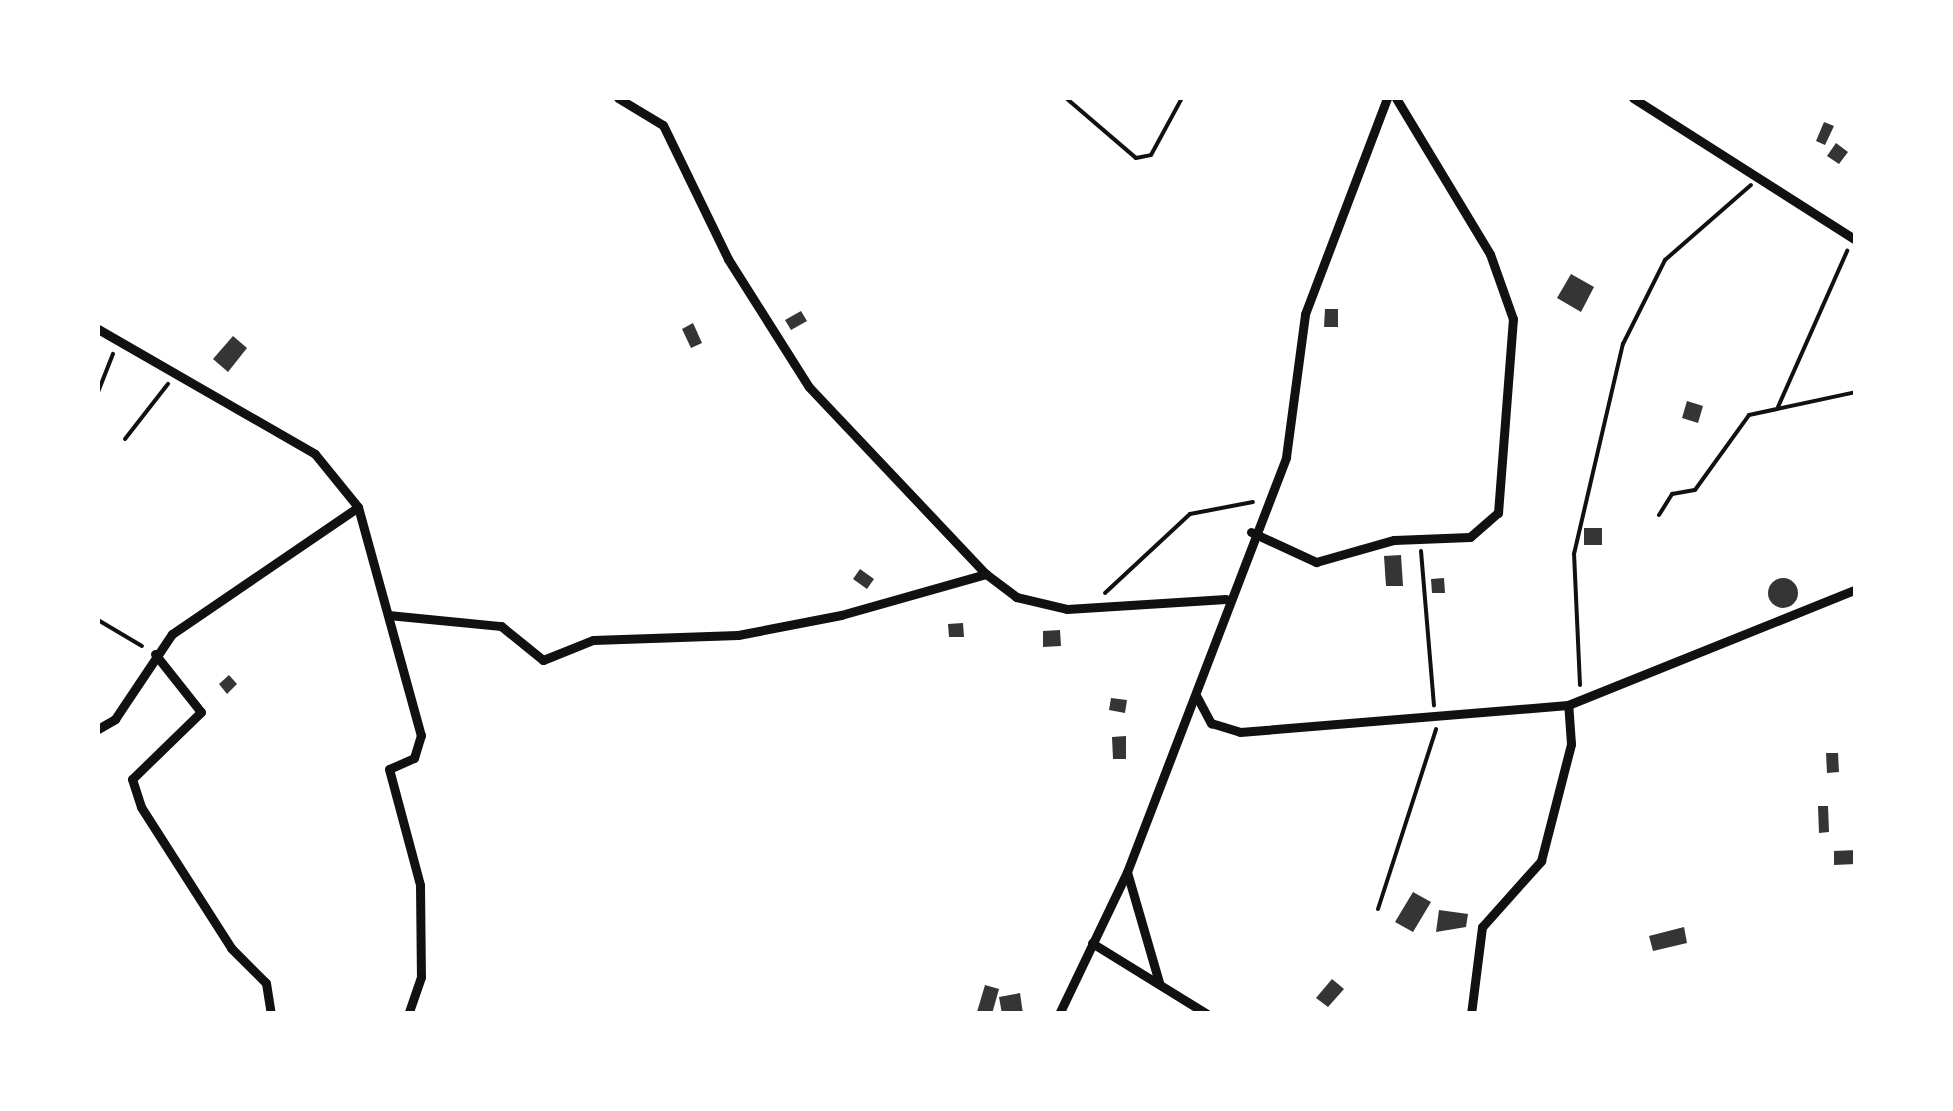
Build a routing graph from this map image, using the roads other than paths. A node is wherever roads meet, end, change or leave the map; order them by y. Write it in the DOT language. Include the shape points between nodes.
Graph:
graph roads {
  1 [pos="618,98"];
  2 [pos="1066,98"];
  3 [pos="1182,98"];
  4 [pos="1388,98"];
  5 [pos="1396,98"];
  6 [pos="1633,98"];
  7 [pos="1855,237"];
  8 [pos="98,329"];
  9 [pos="358,506"];
  10 [pos="1251,532"];
  11 [pos="986,574"];
  12 [pos="1856,589"];
  13 [pos="1226,599"];
  14 [pos="388,615"];
  15 [pos="155,654"];
  16 [pos="1197,697"];
  17 [pos="1568,706"];
  18 [pos="98,729"];
  19 [pos="1127,872"];
  20 [pos="1092,943"];
  21 [pos="1159,982"];
  22 [pos="271,1014"];
  23 [pos="408,1014"];
  24 [pos="1059,1014"];
  25 [pos="1207,1014"];
  26 [pos="1471,1014"];
  1 -- 11 [label="street" via="662,125 728,259 809,388"];
  2 -- 3 [label="lane" via="1136,158 1151,155"];
  4 -- 10 [label="street" via="1305,314 1286,457"];
  5 -- 10 [label="street" via="1490,254 1513,319 1498,512 1470,537 1316,562"];
  6 -- 7 [label="street"];
  8 -- 9 [label="street" via="316,454"];
  9 -- 14 [label="street"];
  9 -- 15 [label="street"];
  10 -- 13 [label="street"];
  11 -- 13 [label="street" via="1038,604"];
  11 -- 14 [label="street" via="738,635 593,640 543,660 501,626"];
  12 -- 17 [label="street"];
  13 -- 16 [label="street"];
  14 -- 23 [label="street" via="421,736 414,758 388,769 420,885 421,977"];
  15 -- 18 [label="street" via="115,719"];
  15 -- 22 [label="street" via="201,712 132,779 140,807 230,948 266,983"];
  16 -- 17 [label="street" via="1210,723 1240,732"];
  16 -- 19 [label="street"];
  17 -- 26 [label="street" via="1571,744 1540,861 1482,926"];
  19 -- 20 [label="street"];
  19 -- 21 [label="street"];
  20 -- 21 [label="street"];
  20 -- 24 [label="street"];
  21 -- 25 [label="street"];
}
